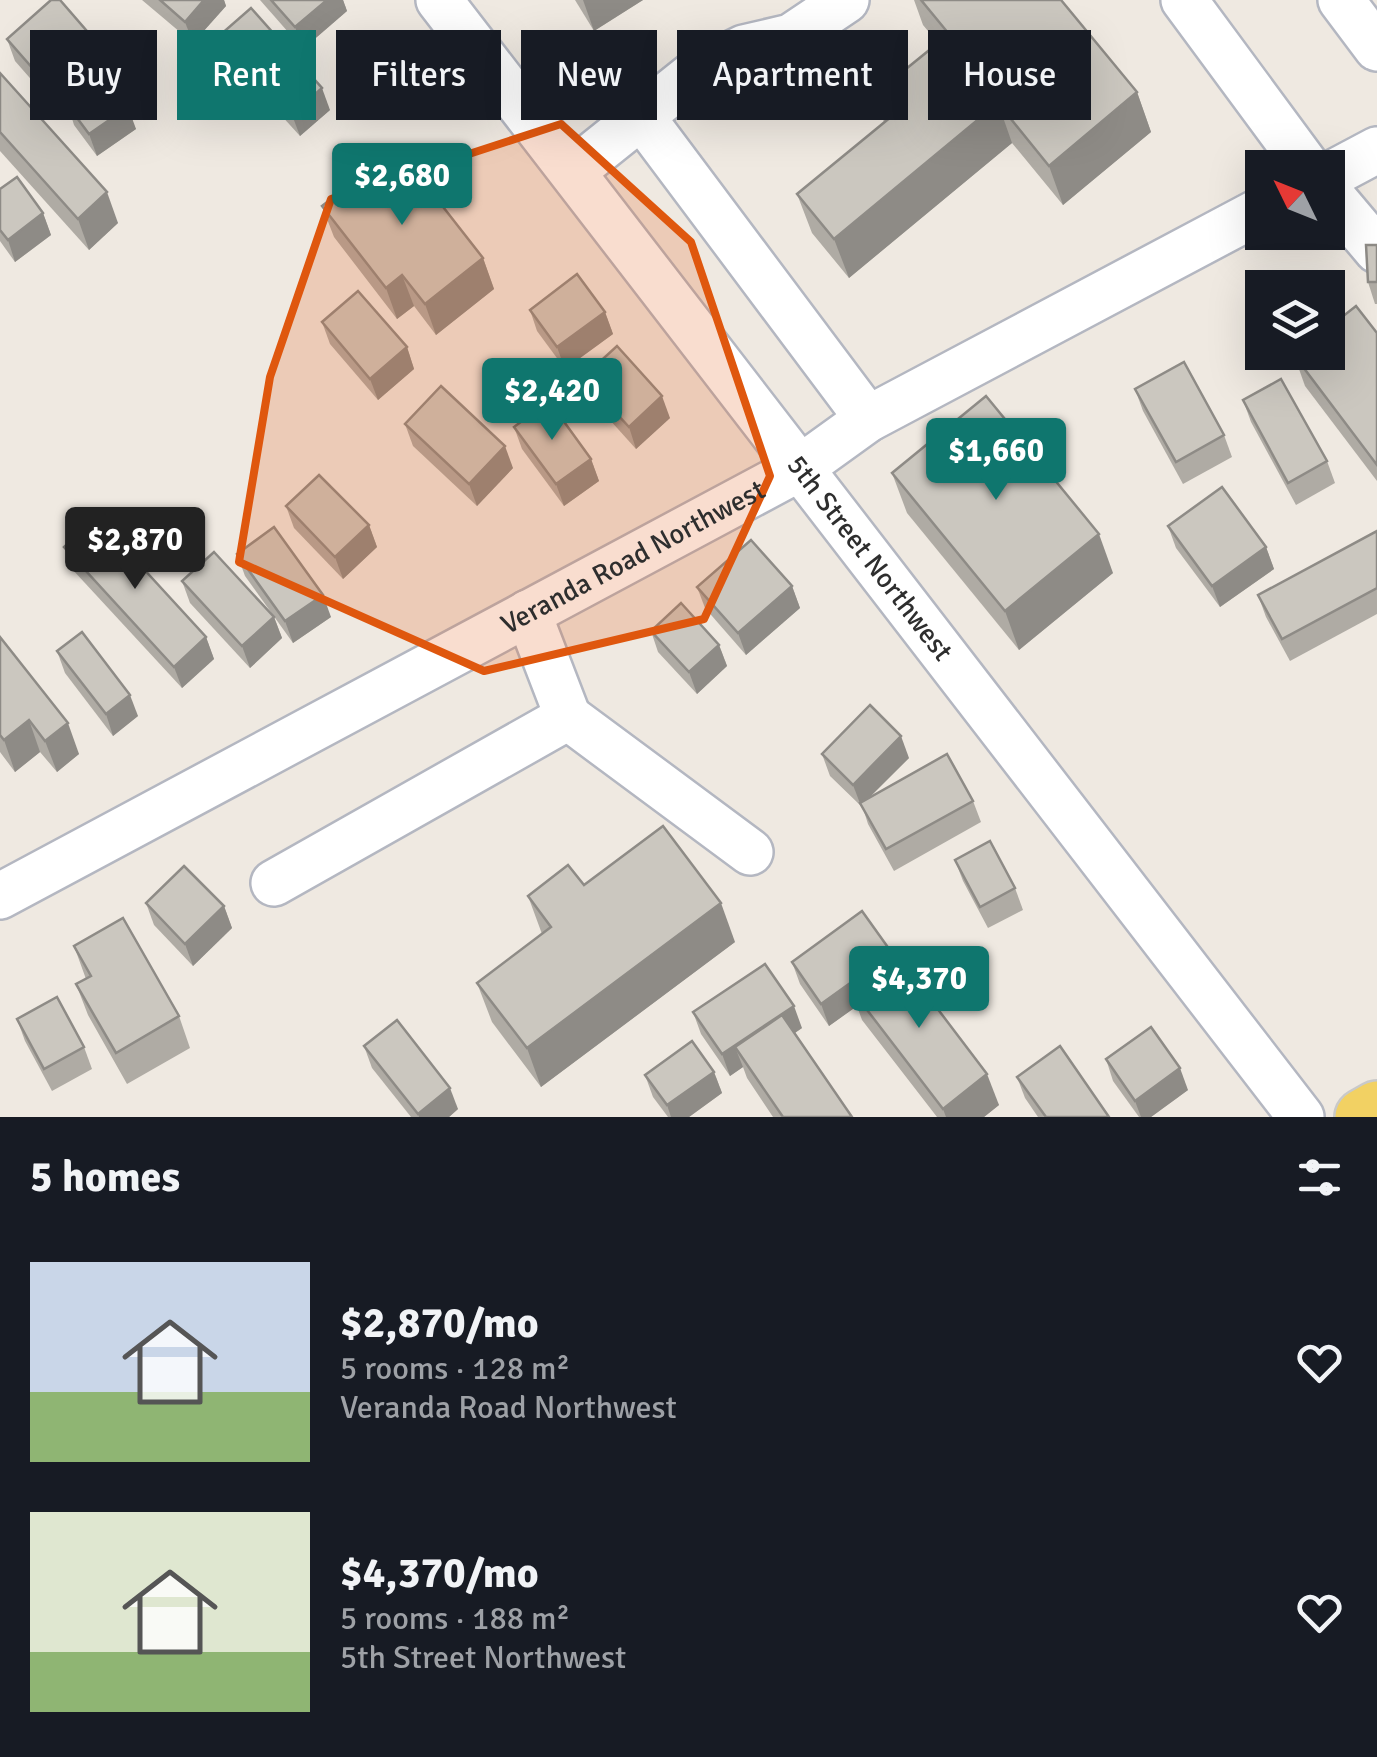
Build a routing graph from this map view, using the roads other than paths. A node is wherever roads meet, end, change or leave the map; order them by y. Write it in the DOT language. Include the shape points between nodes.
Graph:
graph roads {
  1 [pos="439,0"];
  2 [pos="846,0"];
  3 [pos="1184,0"];
  4 [pos="1341,0"];
  5 [pos="1377,48"];
  6 [pos="657,103"];
  7 [pos="636,120"];
  8 [pos="644,120"];
  9 [pos="1295,150"];
  10 [pos="1377,150"];
  11 [pos="1345,167"];
  12 [pos="574,171"];
  13 [pos="1345,212"];
  14 [pos="1245,219"];
  15 [pos="1377,250"];
  16 [pos="868,419"];
  17 [pos="800,468"];
  18 [pos="528,613"];
  19 [pos="568,717"];
  20 [pos="750,852"];
  21 [pos="274,883"];
  22 [pos="0,896"];
  23 [pos="1377,1109"];
  24 [pos="1301,1117"];
  25 [pos="1363,1117"];
  1 -- 12 [label="street, 5th Street Northwest"];
  2 -- 6 [label="street" via="792,37 744,48 698,70"];
  3 -- 9 [label="street"];
  4 -- 5 [label="street"];
  7 -- 12 [label="street"];
  8 -- 16 [label="street"];
  10 -- 11 [label="street"];
  12 -- 17 [label="street, 5th Street Northwest"];
  13 -- 15 [label="street"];
  14 -- 16 [label="street, Veranda Road Northwest"];
  16 -- 17 [label="street, Veranda Road Northwest"];
  17 -- 18 [label="street, Veranda Road Northwest"];
  17 -- 24 [label="street, 5th Street Northwest"];
  18 -- 19 [label="street"];
  18 -- 22 [label="street, Veranda Road Northwest"];
  19 -- 20 [label="street"];
  19 -- 21 [label="street"];
  23 -- 25 [label="main road"];
}
